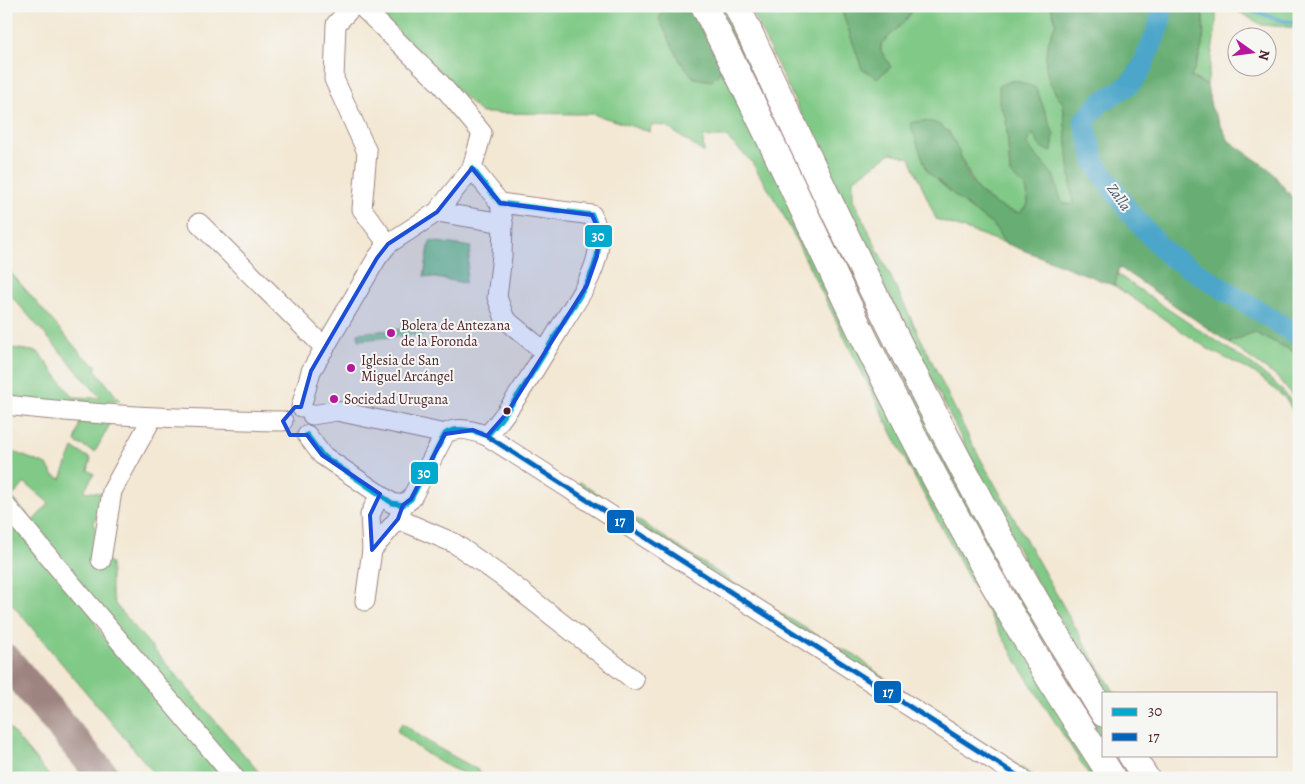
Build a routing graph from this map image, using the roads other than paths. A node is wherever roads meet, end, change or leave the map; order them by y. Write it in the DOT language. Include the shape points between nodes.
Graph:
graph roads {
  1 [pos="353,6"];
  2 [pos="361,6"];
  3 [pos="704,6"];
  4 [pos="737,6"];
  5 [pos="472,168"];
  6 [pos="500,203"];
  7 [pos="437,212"];
  8 [pos="200,223"];
  9 [pos="502,223"];
  10 [pos="388,244"];
  11 [pos="325,348"];
  12 [pos="545,352"];
  13 [pos="6,405"];
  14 [pos="307,411"];
  15 [pos="152,418"];
  16 [pos="283,421"];
  17 [pos="445,434"];
  18 [pos="307,435"];
  19 [pos="488,436"];
  20 [pos="380,494"];
  21 [pos="6,506"];
  22 [pos="401,512"];
  23 [pos="372,550"];
  24 [pos="101,560"];
  25 [pos="365,601"];
  26 [pos="634,680"];
  27 [pos="1102,711"];
  28 [pos="1132,756"];
  29 [pos="235,778"];
  30 [pos="1021,778"];
  31 [pos="1113,778"];
  32 [pos="1146,778"];
  1 -- 10 [label="street" via="336,24 334,79 367,152 362,208"];
  2 -- 5 [label="street" via="440,83 482,133"];
  3 -- 31 [label="highway" via="943,493 1027,643"];
  4 -- 27 [label="highway" via="897,341 979,500"];
  5 -- 6 [label="street"];
  5 -- 7 [label="street"];
  6 -- 9 [label="street"];
  6 -- 12 [label="street" via="592,215 599,230 598,256 586,285"];
  7 -- 9 [label="street"];
  7 -- 10 [label="street"];
  8 -- 11 [label="street"];
  9 -- 12 [label="street" via="497,297 505,319"];
  10 -- 11 [label="street"];
  11 -- 14 [label="street" via="311,371"];
  12 -- 19 [label="street" via="507,413"];
  13 -- 15 [label="street" via="77,414"];
  14 -- 16 [label="street" via="289,410"];
  14 -- 17 [label="street" via="337,411"];
  14 -- 18 [label="street" via="314,423"];
  15 -- 16 [label="street"];
  15 -- 24 [label="street" via="112,491"];
  16 -- 18 [label="street" via="290,436 299,438"];
  17 -- 19 [label="street" via="450,430 473,430"];
  17 -- 22 [label="street"];
  18 -- 20 [label="street" via="322,455"];
  19 -- 30 [label="street"];
  20 -- 22 [label="street"];
  20 -- 23 [label="street" via="370,514"];
  21 -- 29 [label="street"];
  22 -- 23 [label="street"];
  22 -- 26 [label="street" via="504,578"];
  23 -- 25 [label="street"];
  28 -- 32 [label="highway"];
}
